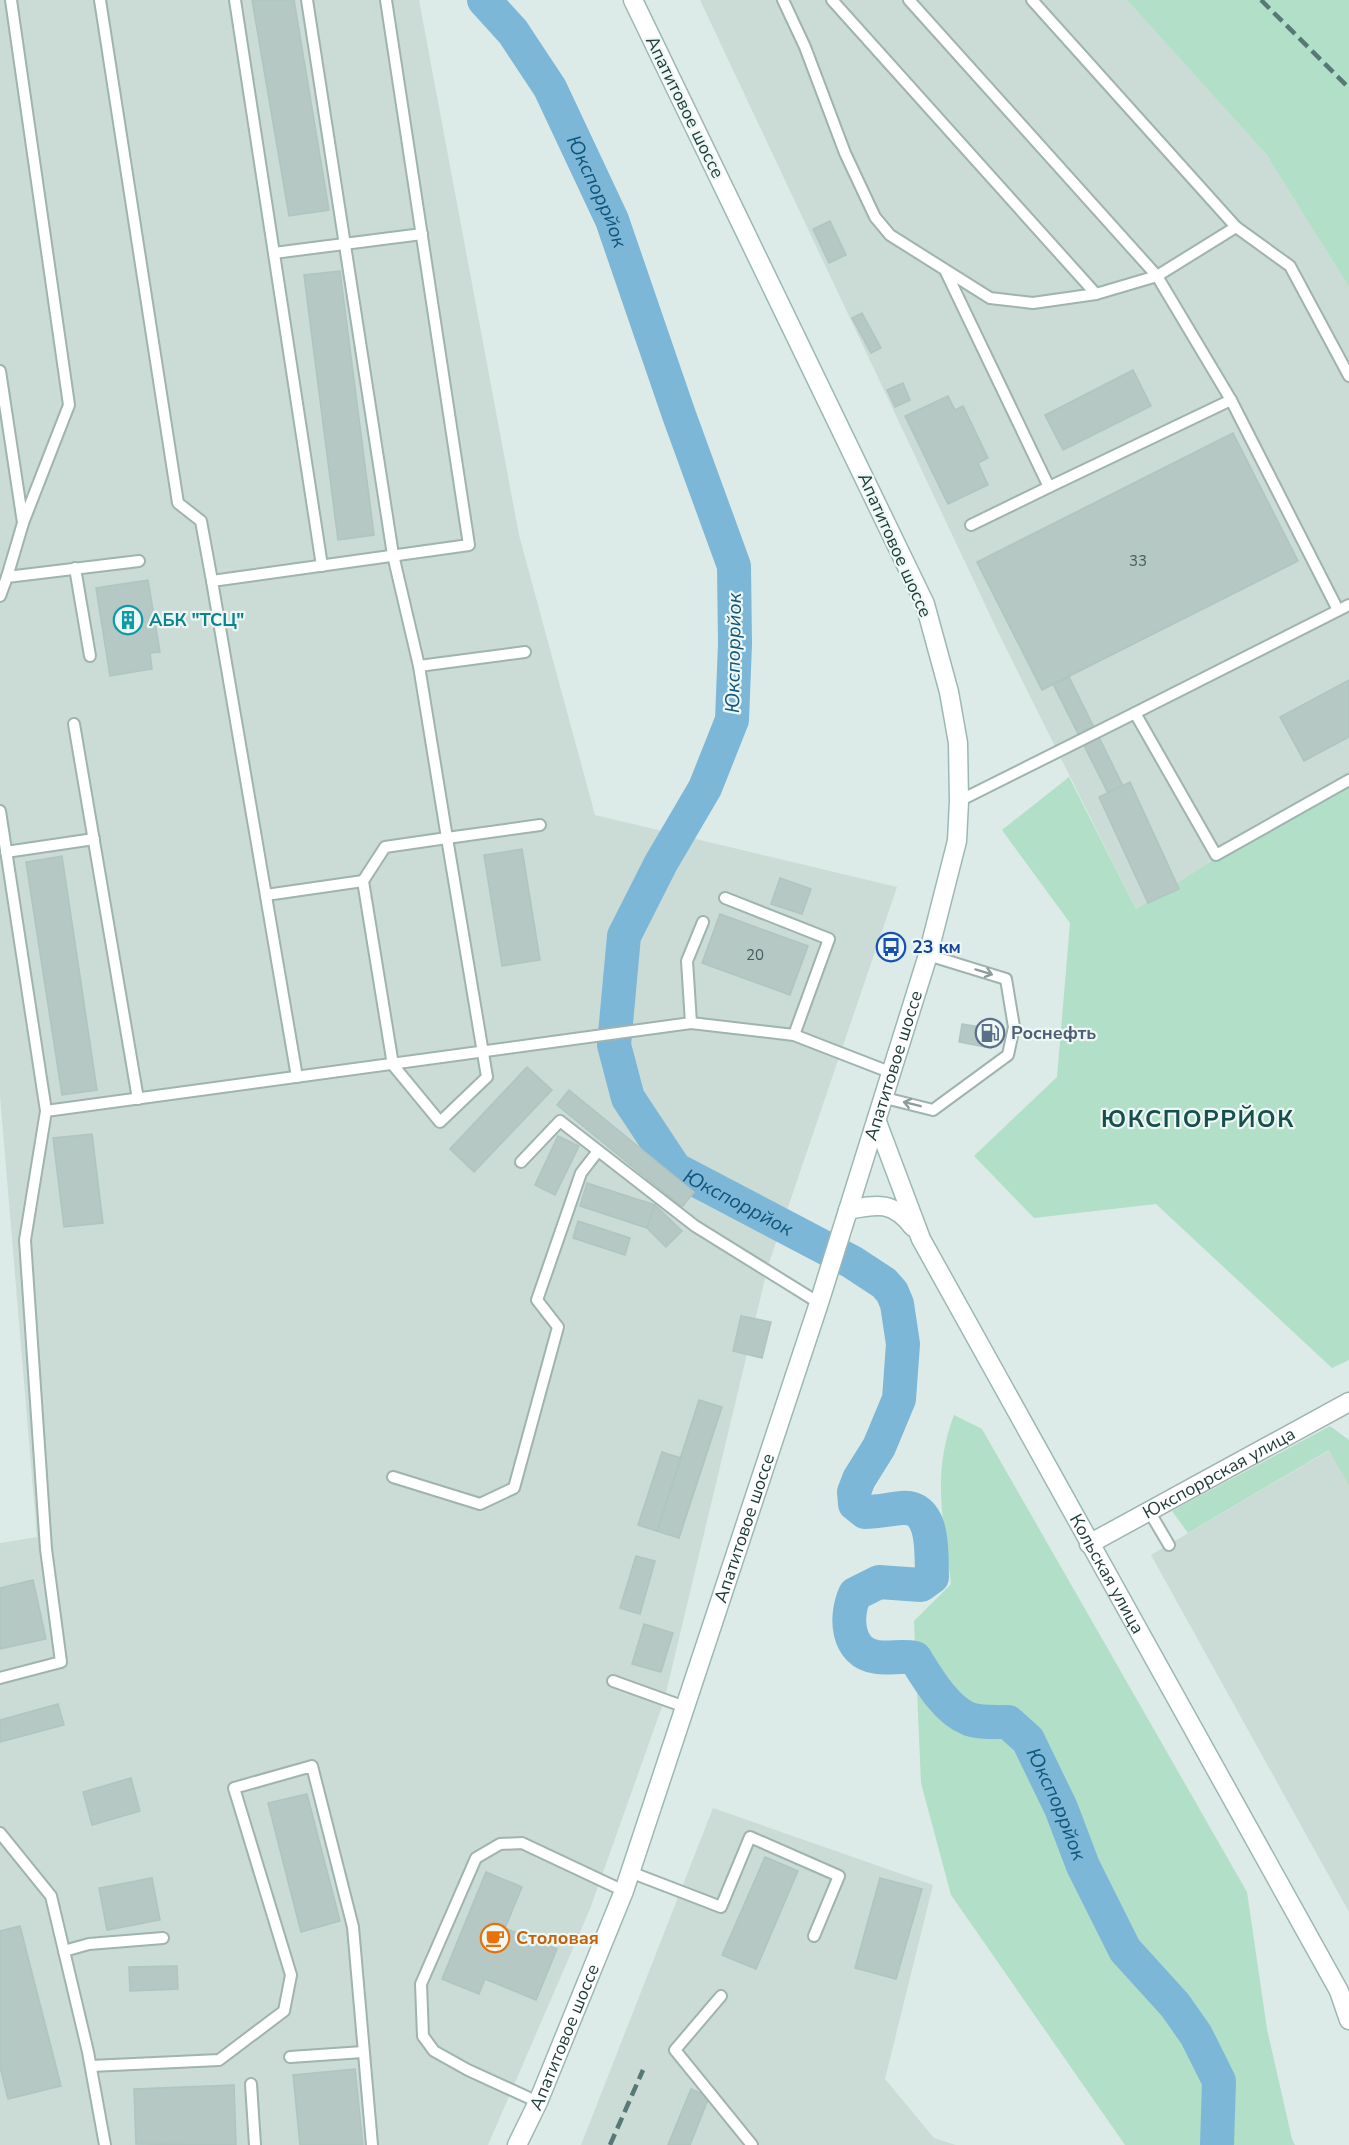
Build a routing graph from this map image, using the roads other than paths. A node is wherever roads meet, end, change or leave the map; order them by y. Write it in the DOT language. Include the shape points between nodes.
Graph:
graph roads {
  1 [pos="11,0"];
  2 [pos="100,0"];
  3 [pos="235,0"];
  4 [pos="307,0"];
  5 [pos="386,0"];
  6 [pos="633,0"];
  7 [pos="783,0"];
  8 [pos="832,0"];
  9 [pos="909,0"];
  10 [pos="1032,0"];
  11 [pos="1236,227"];
  12 [pos="422,234"];
  13 [pos="345,244"];
  14 [pos="274,253"];
  15 [pos="946,272"];
  16 [pos="1157,276"];
  17 [pos="1096,294"];
  18 [pos="0,371"];
  19 [pos="1349,376"];
  20 [pos="1231,400"];
  21 [pos="1049,487"];
  22 [pos="23,524"];
  23 [pos="970,525"];
  24 [pos="393,555"];
  25 [pos="139,561"];
  26 [pos="322,566"];
  27 [pos="75,568"];
  28 [pos="7,576"];
  29 [pos="212,581"];
  30 [pos="0,596"];
  31 [pos="1349,605"];
  32 [pos="1338,610"];
  33 [pos="525,652"];
  34 [pos="90,656"];
  35 [pos="419,666"];
  36 [pos="1135,713"];
  37 [pos="74,724"];
  38 [pos="1349,780"];
  39 [pos="959,801"];
  40 [pos="0,811"];
  41 [pos="540,825"];
  42 [pos="447,838"];
  43 [pos="94,839"];
  44 [pos="6,852"];
  45 [pos="363,881"];
  46 [pos="266,895"];
  47 [pos="725,898"];
  48 [pos="703,922"];
  49 [pos="928,955"];
  50 [pos="689,1024"];
  51 [pos="794,1035"];
  52 [pos="483,1052"];
  53 [pos="393,1065"];
  54 [pos="892,1073"];
  55 [pos="297,1077"];
  56 [pos="885,1098"];
  57 [pos="138,1099"];
  58 [pos="46,1112"];
  59 [pos="877,1122"];
  60 [pos="598,1151"];
  61 [pos="521,1162"];
  62 [pos="848,1210"];
  63 [pos="921,1239"];
  64 [pos="819,1303"];
  65 [pos="1347,1409"];
  66 [pos="393,1477"];
  67 [pos="1149,1511"];
  68 [pos="1089,1544"];
  69 [pos="1169,1545"];
  70 [pos="0,1678"];
  71 [pos="613,1681"];
  72 [pos="685,1707"];
  73 [pos="0,1833"];
  74 [pos="630,1872"];
  75 [pos="624,1891"];
  76 [pos="814,1936"];
  77 [pos="163,1938"];
  78 [pos="64,1951"];
  79 [pos="721,1996"];
  80 [pos="1344,1999"];
  81 [pos="1349,2020"];
  82 [pos="363,2052"];
  83 [pos="291,2057"];
  84 [pos="91,2067"];
  85 [pos="251,2084"];
  86 [pos="538,2102"];
  87 [pos="105,2145"];
  88 [pos="255,2145"];
  89 [pos="372,2145"];
  90 [pos="517,2145"];
  91 [pos="752,2145"];
  1 -- 22 [label="lane" via="69,405"];
  2 -- 29 [label="lane" via="178,503 201,521"];
  3 -- 14 [label="lane"];
  4 -- 13 [label="lane"];
  5 -- 12 [label="lane"];
  6 -- 39 [label="street, Апатитовое шоссе" via="925,604 950,692 958,743"];
  7 -- 15 [label="lane" via="875,217 890,235"];
  8 -- 17 [label="lane"];
  9 -- 16 [label="lane"];
  10 -- 11 [label="lane"];
  11 -- 16 [label="lane"];
  11 -- 19 [label="lane" via="1290,266"];
  12 -- 13 [label="lane"];
  12 -- 24 [label="lane" via="469,545"];
  13 -- 14 [label="lane"];
  13 -- 24 [label="lane"];
  14 -- 26 [label="lane"];
  15 -- 17 [label="lane" via="990,298 1033,303"];
  15 -- 21 [label="lane"];
  16 -- 17 [label="lane"];
  16 -- 20 [label="lane"];
  18 -- 22 [label="lane"];
  20 -- 21 [label="lane"];
  20 -- 32 [label="lane"];
  21 -- 23 [label="lane"];
  22 -- 28 [label="lane"];
  24 -- 26 [label="lane"];
  24 -- 35 [label="lane"];
  25 -- 27 [label="lane"];
  26 -- 29 [label="lane"];
  27 -- 28 [label="lane"];
  27 -- 34 [label="lane"];
  28 -- 30 [label="lane"];
  29 -- 46 [label="lane"];
  31 -- 32 [label="lane"];
  32 -- 36 [label="lane"];
  33 -- 35 [label="lane"];
  35 -- 42 [label="lane"];
  36 -- 38 [label="lane" via="1216,855"];
  36 -- 39 [label="lane"];
  37 -- 43 [label="lane"];
  39 -- 49 [label="street, Апатитовое шоссе" via="957,841"];
  40 -- 44 [label="lane"];
  41 -- 42 [label="lane"];
  42 -- 45 [label="lane" via="385,847"];
  42 -- 52 [label="lane"];
  43 -- 44 [label="lane"];
  43 -- 57 [label="lane"];
  44 -- 58 [label="lane"];
  45 -- 46 [label="lane"];
  45 -- 53 [label="lane"];
  46 -- 55 [label="lane"];
  47 -- 51 [label="lane" via="829,939"];
  48 -- 50 [label="lane" via="687,961"];
  49 -- 54 [label="street, Апатитовое шоссе"];
  49 -- 56 [label="lane, one-way" via="1006,980 1014,1027 1008,1056 933,1110"];
  50 -- 51 [label="lane"];
  50 -- 52 [label="lane"];
  51 -- 54 [label="lane"];
  52 -- 53 [label="lane"];
  52 -- 53 [label="lane" via="487,1077 440,1122"];
  53 -- 55 [label="lane"];
  54 -- 56 [label="street, Апатитовое шоссе"];
  55 -- 57 [label="lane"];
  56 -- 59 [label="street, Апатитовое шоссе"];
  57 -- 58 [label="lane"];
  58 -- 70 [label="lane" via="25,1240 46,1549 61,1662"];
  59 -- 62 [label="street, Апатитовое шоссе"];
  59 -- 63 [label="street, Кольская улица"];
  60 -- 61 [label="lane" via="560,1121"];
  60 -- 64 [label="lane" via="695,1226"];
  60 -- 66 [label="lane" via="581,1173 537,1300 558,1327 514,1488 480,1504"];
  62 -- 63 [label="street" via="873,1205 890,1207 903,1214"];
  62 -- 64 [label="street, Апатитовое шоссе"];
  63 -- 68 [label="street, Кольская улица"];
  64 -- 72 [label="street, Апатитовое шоссе"];
  65 -- 67 [label="street, Юкспоррская улица"];
  67 -- 68 [label="street, Юкспоррская улица"];
  67 -- 69 [label="lane"];
  68 -- 80 [label="street, Кольская улица"];
  71 -- 72 [label="lane"];
  72 -- 74 [label="street, Апатитовое шоссе"];
  73 -- 78 [label="lane" via="51,1896"];
  74 -- 75 [label="street, Апатитовое шоссе"];
  74 -- 76 [label="lane" via="721,1907 750,1837 839,1876"];
  75 -- 86 [label="street, Апатитовое шоссе"];
  75 -- 86 [label="lane" via="522,1843 500,1844 476,1858 421,1984 423,2036 434,2051"];
  77 -- 78 [label="lane" via="89,1944"];
  78 -- 84 [label="lane"];
  79 -- 91 [label="lane" via="675,2050"];
  80 -- 81 [label="street, Кольская улица"];
  82 -- 83 [label="lane"];
  82 -- 84 [label="lane" via="353,1927 312,1766 234,1788 291,1975 284,2012 219,2060"];
  82 -- 89 [label="lane"];
  84 -- 87 [label="lane"];
  85 -- 88 [label="lane"];
  86 -- 90 [label="street, Апатитовое шоссе"];
}
